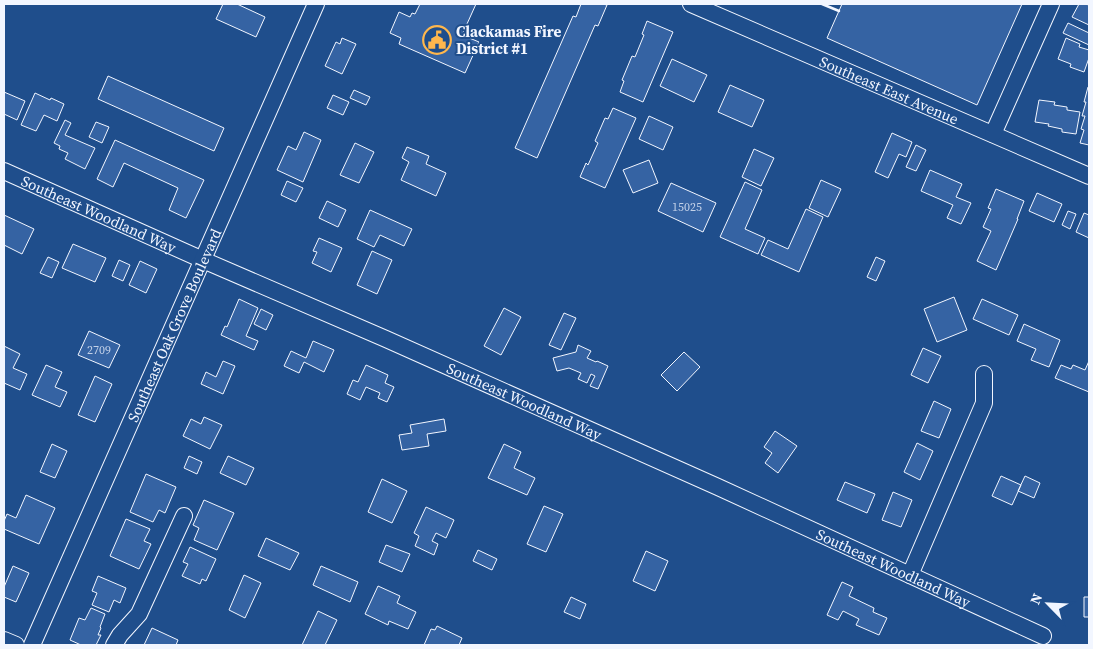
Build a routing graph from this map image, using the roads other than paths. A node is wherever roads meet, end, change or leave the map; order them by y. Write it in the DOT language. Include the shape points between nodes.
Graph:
graph roads {
  1 [pos="316,4"];
  2 [pos="691,4"];
  3 [pos="1051,4"];
  4 [pos="993,134"];
  5 [pos="4,171"];
  6 [pos="1089,176"];
  7 [pos="203,260"];
  8 [pos="984,374"];
  9 [pos="184,516"];
  10 [pos="910,575"];
  11 [pos="1043,636"];
  12 [pos="4,640"];
  13 [pos="16,645"];
  14 [pos="32,645"];
  15 [pos="114,645"];
  1 -- 7 [label="street, Southeast Oak Grove Boulevard"];
  2 -- 4 [label="street, Southeast East Avenue"];
  3 -- 4 [label="street"];
  4 -- 6 [label="street, Southeast East Avenue"];
  5 -- 7 [label="street, Southeast Woodland Way"];
  7 -- 10 [label="street, Southeast Woodland Way"];
  7 -- 14 [label="street, Southeast Oak Grove Boulevard"];
  8 -- 10 [label="street" via="984,403"];
  9 -- 15 [label="street" via="139,614"];
  10 -- 11 [label="street, Southeast Woodland Way"];
  12 -- 13 [label="street"];
}
